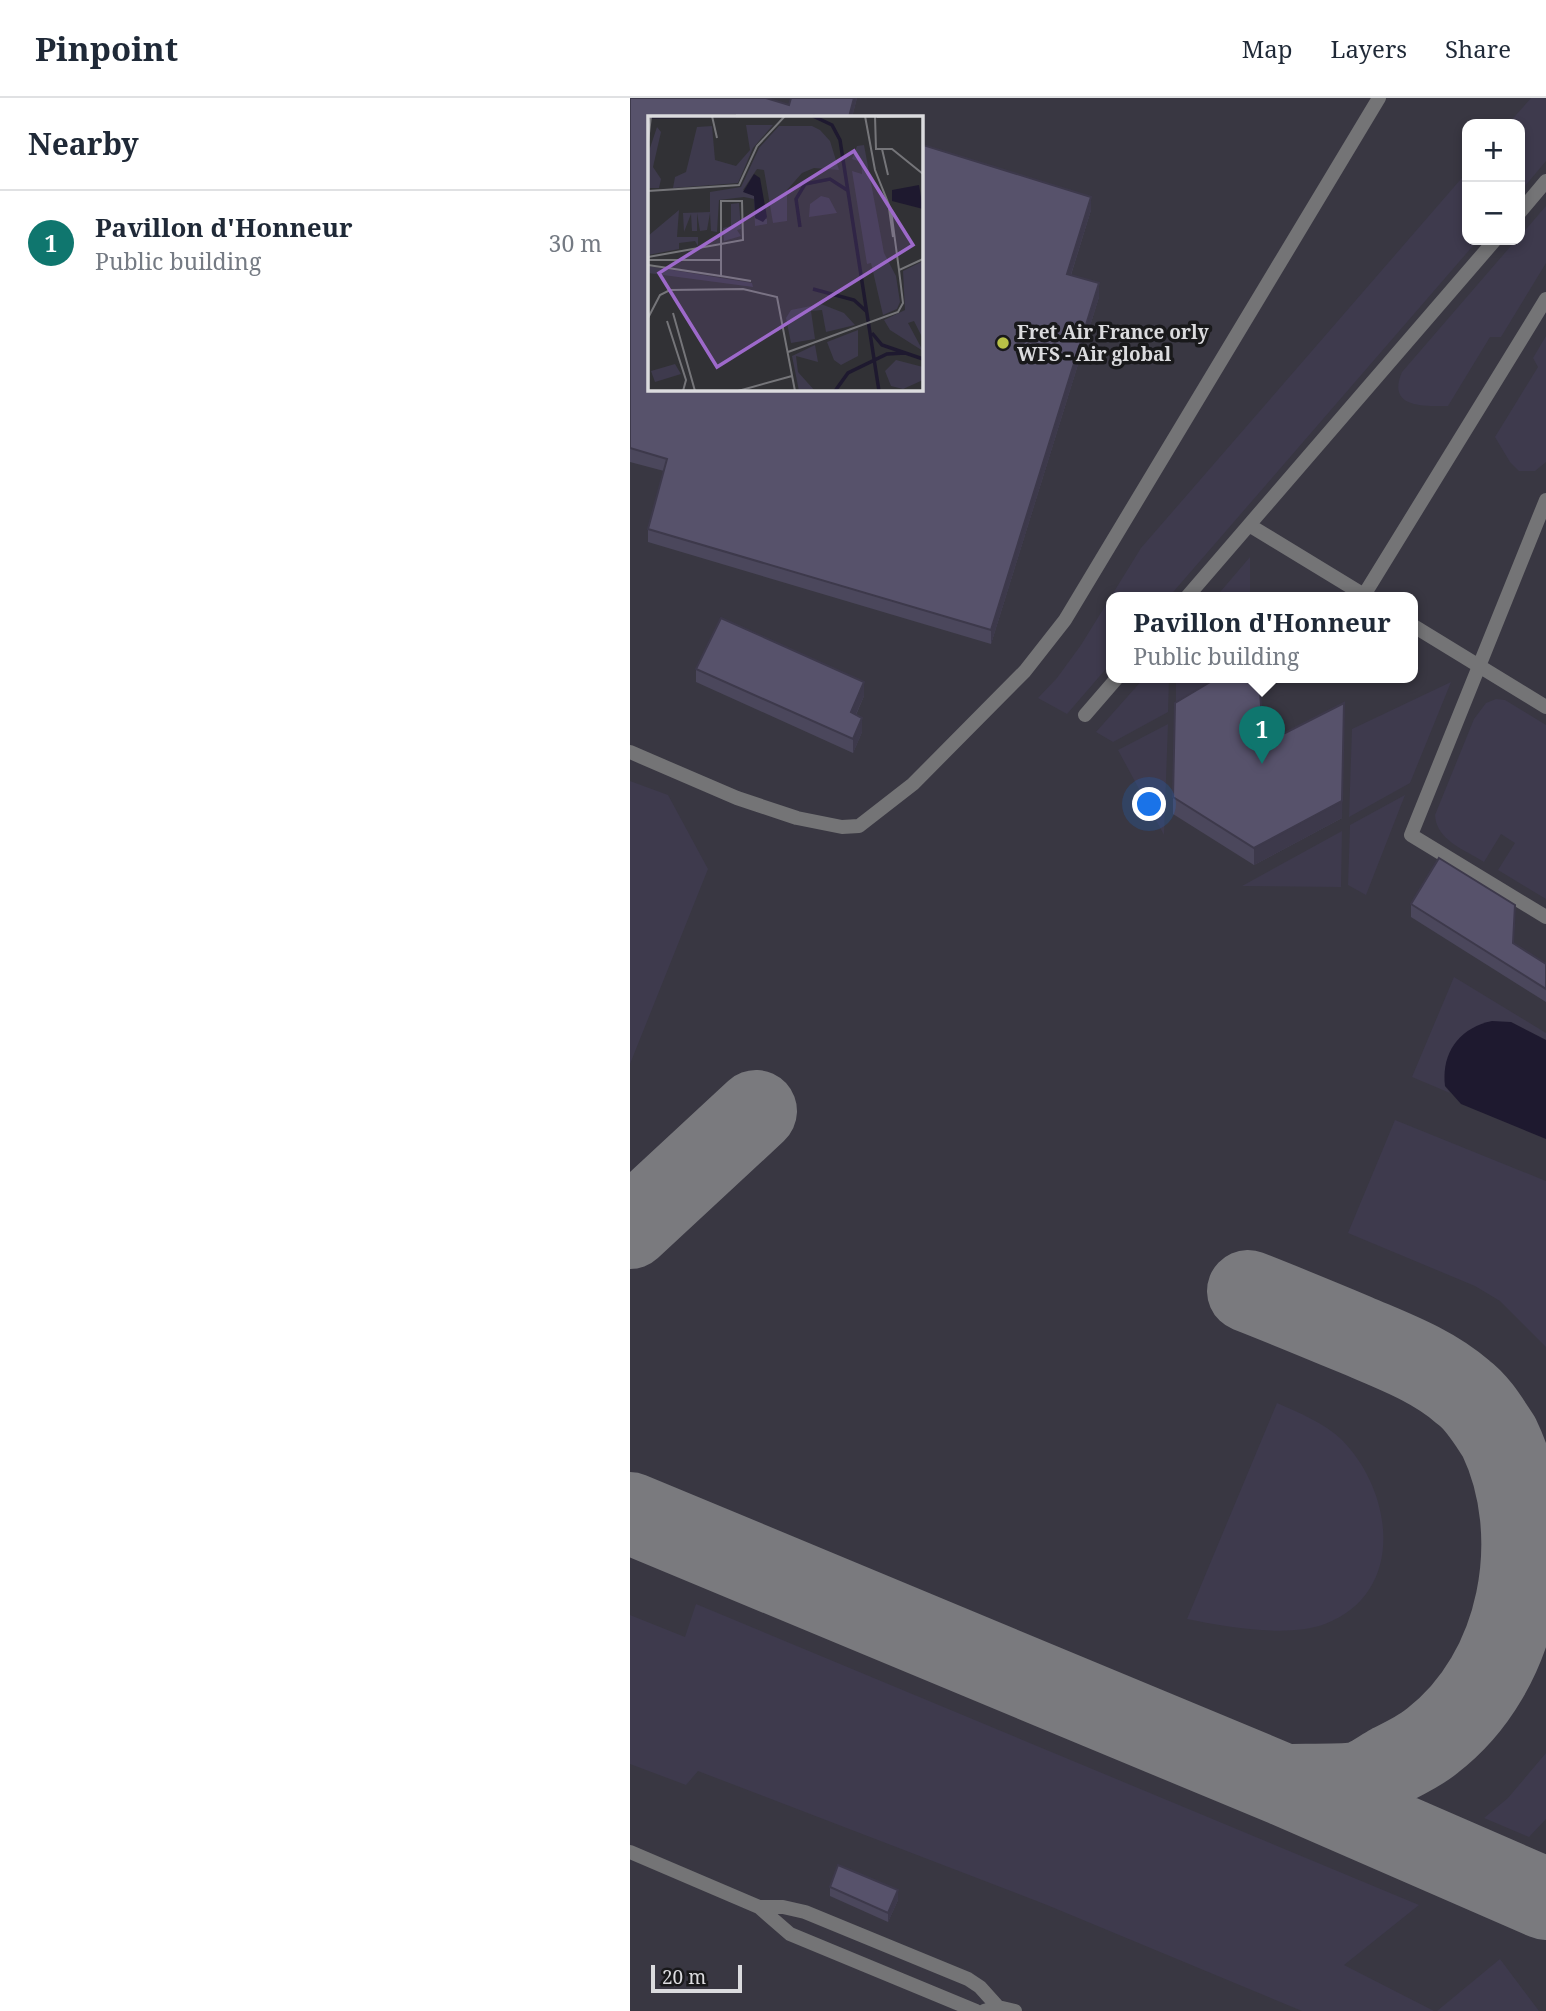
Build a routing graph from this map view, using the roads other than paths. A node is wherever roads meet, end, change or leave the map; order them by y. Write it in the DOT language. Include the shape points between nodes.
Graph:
graph roads {
  1 [pos="1379,98"];
  2 [pos="1546,181"];
  3 [pos="1525,206"];
  4 [pos="1492,245"];
  5 [pos="1546,299"];
  6 [pos="1546,500"];
  7 [pos="1249,525"];
  8 [pos="1191,592"];
  9 [pos="1359,592"];
  10 [pos="1368,592"];
  11 [pos="1418,629"];
  12 [pos="1479,666"];
  13 [pos="1113,683"];
  14 [pos="1546,707"];
  15 [pos="1086,715"];
  16 [pos="630,752"];
  17 [pos="1546,917"];
  18 [pos="630,1852"];
  19 [pos="760,1907"];
  20 [pos="991,2009"];
  21 [pos="976,2011"];
  22 [pos="1015,2011"];
  1 -- 16 [label="lane" via="1065,620 1025,671 914,784 859,826 842,828 737,798"];
  2 -- 3 [label="lane"];
  4 -- 7 [label="lane"];
  5 -- 10 [label="lane"];
  6 -- 12 [label="lane"];
  7 -- 8 [label="lane"];
  7 -- 9 [label="lane"];
  11 -- 12 [label="lane"];
  12 -- 14 [label="lane"];
  12 -- 17 [label="lane" via="1411,835"];
  13 -- 15 [label="lane"];
  18 -- 19 [label="lane"];
  19 -- 20 [label="lane" via="805,1912 968,1979 981,1987"];
  19 -- 21 [label="lane" via="790,1934"];
  20 -- 22 [label="lane"];
}
